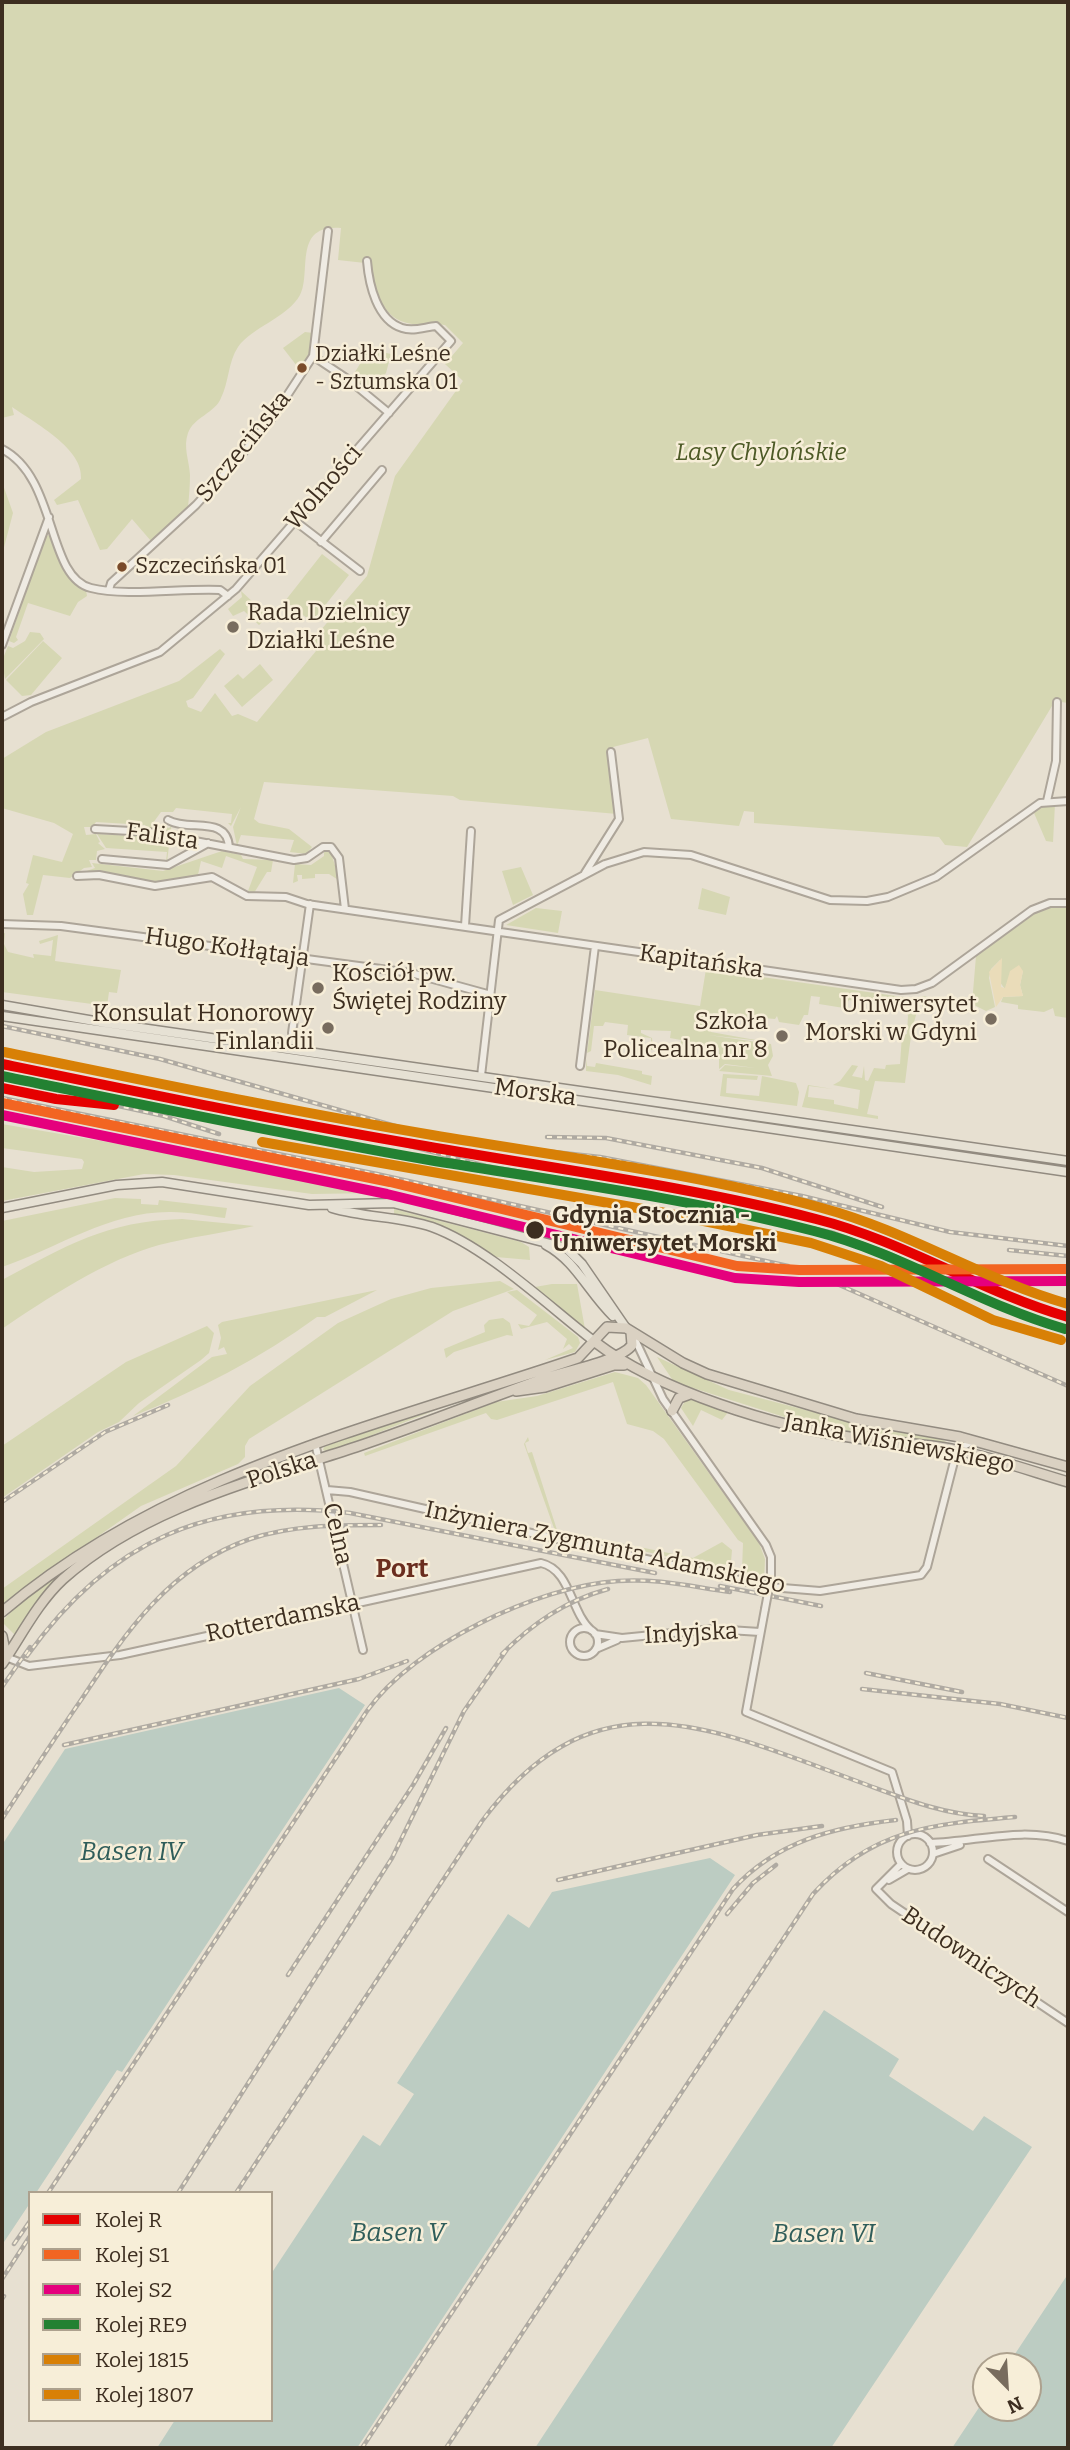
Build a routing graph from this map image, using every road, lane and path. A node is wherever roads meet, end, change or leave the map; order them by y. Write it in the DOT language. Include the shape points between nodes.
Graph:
graph roads {
  1 [pos="328,231"];
  2 [pos="367,261"];
  3 [pos="313,356"];
  4 [pos="389,413"];
  5 [pos="2,449"];
  6 [pos="382,470"];
  7 [pos="49,517"];
  8 [pos="295,521"];
  9 [pos="321,542"];
  10 [pos="360,570"];
  11 [pos="109,590"];
  12 [pos="228,596"];
  13 [pos="2,645"];
  14 [pos="1057,702"];
  15 [pos="2,717"];
  16 [pos="611,752"];
  17 [pos="1047,801"];
  18 [pos="1068,801"];
  19 [pos="168,820"];
  20 [pos="95,829"];
  21 [pos="471,831"];
  22 [pos="208,843"];
  23 [pos="229,847"];
  24 [pos="107,850"];
  25 [pos="584,874"];
  26 [pos="77,876"];
  27 [pos="1068,903"];
  28 [pos="310,904"];
  29 [pos="345,909"];
  30 [pos="2,924"];
  31 [pos="465,926"];
  32 [pos="497,930"];
  33 [pos="595,946"];
  34 [pos="302,959"];
  35 [pos="491,995"];
  36 [pos="2,1005"];
  37 [pos="2,1016"];
  38 [pos="292,1033"];
  39 [pos="580,1066"];
  40 [pos="481,1076"];
  41 [pos="1068,1160"];
  42 [pos="1068,1172"];
  43 [pos="330,1207"];
  44 [pos="2,1208"];
  45 [pos="537,1240"];
  46 [pos="607,1327"];
  47 [pos="628,1330"];
  48 [pos="594,1342"];
  49 [pos="611,1354"];
  50 [pos="628,1366"];
  51 [pos="654,1378"];
  52 [pos="508,1391"];
  53 [pos="690,1394"];
  54 [pos="672,1411"];
  55 [pos="944,1434"];
  56 [pos="975,1440"];
  57 [pos="315,1443"];
  58 [pos="957,1450"];
  59 [pos="320,1459"];
  60 [pos="1068,1467"];
  61 [pos="1068,1482"];
  62 [pos="327,1490"];
  63 [pos="353,1604"];
  64 [pos="575,1610"];
  65 [pos="2,1612"];
  66 [pos="593,1632"];
  67 [pos="760,1632"];
  68 [pos="573,1633"];
  69 [pos="2,1636"];
  70 [pos="622,1638"];
  71 [pos="596,1649"];
  72 [pos="363,1650"];
  73 [pos="3,1660"];
  74 [pos="907,1821"];
  75 [pos="916,1835"];
  76 [pos="908,1836"];
  77 [pos="1068,1841"];
  78 [pos="969,1842"];
  79 [pos="930,1843"];
  80 [pos="933,1854"];
  81 [pos="988,1859"];
  82 [pos="901,1864"];
  83 [pos="908,1869"];
  84 [pos="879,1887"];
  85 [pos="1068,1912"];
  86 [pos="1068,2023"];
  1 -- 3 [label="street, Szczecińska"];
  2 -- 4 [label="street, Wolności" via="380,309 392,323 409,329 436,326 451,341"];
  3 -- 4 [label="street"];
  3 -- 11 [label="street, Szczecińska" via="248,448"];
  4 -- 8 [label="street, Wolności"];
  5 -- 7 [label="street" via="26,468"];
  6 -- 9 [label="street"];
  7 -- 11 [label="street" via="71,576 87,587"];
  7 -- 13 [label="street"];
  8 -- 9 [label="street"];
  8 -- 12 [label="street, Wolności"];
  9 -- 10 [label="street"];
  11 -- 12 [label="street" via="211,589"];
  12 -- 15 [label="street, Wolności" via="160,652"];
  14 -- 17 [label="street" via="1057,750"];
  16 -- 25 [label="street" via="620,813"];
  17 -- 18 [label="street"];
  17 -- 25 [label="street" via="926,883 874,900 817,897 683,853 644,852"];
  19 -- 23 [label="street, Falista" via="221,828 228,835"];
  20 -- 22 [label="street, Falista" via="148,832"];
  21 -- 31 [label="street"];
  22 -- 23 [label="street, Falista"];
  22 -- 24 [label="street" via="168,865 104,860"];
  23 -- 29 [label="street, Falista" via="298,860 323,846 332,848 338,853 345,882"];
  25 -- 32 [label="street" via="500,918"];
  26 -- 28 [label="street, Kapitańska" via="99,875 155,886 212,877 247,897 286,897"];
  27 -- 33 [label="street, Kapitańska" via="1032,910 938,979 916,989 869,987"];
  28 -- 29 [label="street, Kapitańska"];
  28 -- 34 [label="street"];
  29 -- 31 [label="street, Kapitańska"];
  30 -- 34 [label="street, Hugo Kołłątaja" via="61,926"];
  31 -- 32 [label="street, Kapitańska"];
  32 -- 33 [label="street, Kapitańska"];
  32 -- 35 [label="street"];
  33 -- 39 [label="street"];
  34 -- 35 [label="street, Hugo Kołłątaja" via="426,975"];
  34 -- 38 [label="street"];
  35 -- 40 [label="street"];
  36 -- 40 [label="main road, Morska"];
  37 -- 42 [label="main road, Morska"];
  40 -- 41 [label="main road, Morska"];
  43 -- 44 [label="main road, Janka Wiśniewskiego" via="154,1182"];
  43 -- 45 [label="main road, Janka Wiśniewskiego" via="393,1203"];
  43 -- 48 [label="main road, Janka Wiśniewskiego" via="429,1226 481,1253"];
  45 -- 47 [label="main road, Janka Wiśniewskiego" via="562,1254"];
  45 -- 47 [label="main road, Janka Wiśniewskiego" via="566,1248"];
  46 -- 47 [label="highway"];
  46 -- 48 [label="highway, Polska"];
  46 -- 49 [label="highway" via="603,1339"];
  47 -- 49 [label="highway" via="633,1340 630,1348"];
  47 -- 51 [label="street"];
  47 -- 55 [label="highway, Janka Wiśniewskiego" via="707,1374 856,1419"];
  48 -- 49 [label="highway, Janka Wiśniewskiego"];
  48 -- 57 [label="highway, Polska" via="579,1358"];
  49 -- 50 [label="highway, Janka Wiśniewskiego"];
  49 -- 52 [label="highway, Polska"];
  50 -- 51 [label="highway, Janka Wiśniewskiego"];
  50 -- 52 [label="highway" via="614,1365 545,1387"];
  51 -- 53 [label="highway, Janka Wiśniewskiego"];
  51 -- 54 [label="street"];
  52 -- 59 [label="highway, Polska"];
  53 -- 54 [label="highway" via="679,1398"];
  53 -- 58 [label="highway, Janka Wiśniewskiego" via="822,1432"];
  54 -- 67 [label="street, bridge" via="771,1557"];
  55 -- 56 [label="highway, Janka Wiśniewskiego"];
  55 -- 58 [label="street"];
  56 -- 58 [label="street"];
  56 -- 60 [label="highway, Janka Wiśniewskiego"];
  57 -- 59 [label="street, Celna"];
  57 -- 65 [label="highway, Polska" via="129,1522"];
  58 -- 61 [label="highway, Janka Wiśniewskiego"];
  58 -- 62 [label="street, Inżyniera Zygmunta Adamskiego" via="927,1567 921,1575 820,1591 771,1587"];
  59 -- 62 [label="street, Celna"];
  59 -- 73 [label="highway, Polska" via="206,1497 111,1545 57,1585"];
  62 -- 63 [label="street, Celna"];
  63 -- 64 [label="street, Rotterdamska" via="541,1563 560,1574"];
  63 -- 72 [label="street, Celna"];
  63 -- 73 [label="street, Rotterdamska" via="112,1657 29,1666"];
  64 -- 66 [label="street, Rotterdamska"];
  64 -- 68 [label="street, Rotterdamska"];
  66 -- 68 [label="street"];
  66 -- 70 [label="street, Indyjska"];
  66 -- 71 [label="street"];
  67 -- 70 [label="street, Indyjska" via="713,1629"];
  67 -- 74 [label="street" via="746,1712 892,1772"];
  68 -- 71 [label="street" via="570,1644 575,1652 584,1656"];
  69 -- 73 [label="highway" via="7,1648"];
  70 -- 71 [label="street, Indyjska"];
  74 -- 75 [label="street"];
  74 -- 76 [label="street"];
  75 -- 76 [label="street"];
  75 -- 79 [label="street"];
  76 -- 82 [label="street" via="897,1847"];
  77 -- 78 [label="street" via="1025,1833"];
  78 -- 79 [label="street"];
  78 -- 80 [label="street"];
  79 -- 80 [label="street"];
  80 -- 83 [label="street" via="924,1868"];
  81 -- 85 [label="street"];
  82 -- 83 [label="street"];
  82 -- 84 [label="street"];
  83 -- 84 [label="street"];
  84 -- 86 [label="street, Budowniczych" via="909,1919"];
}
